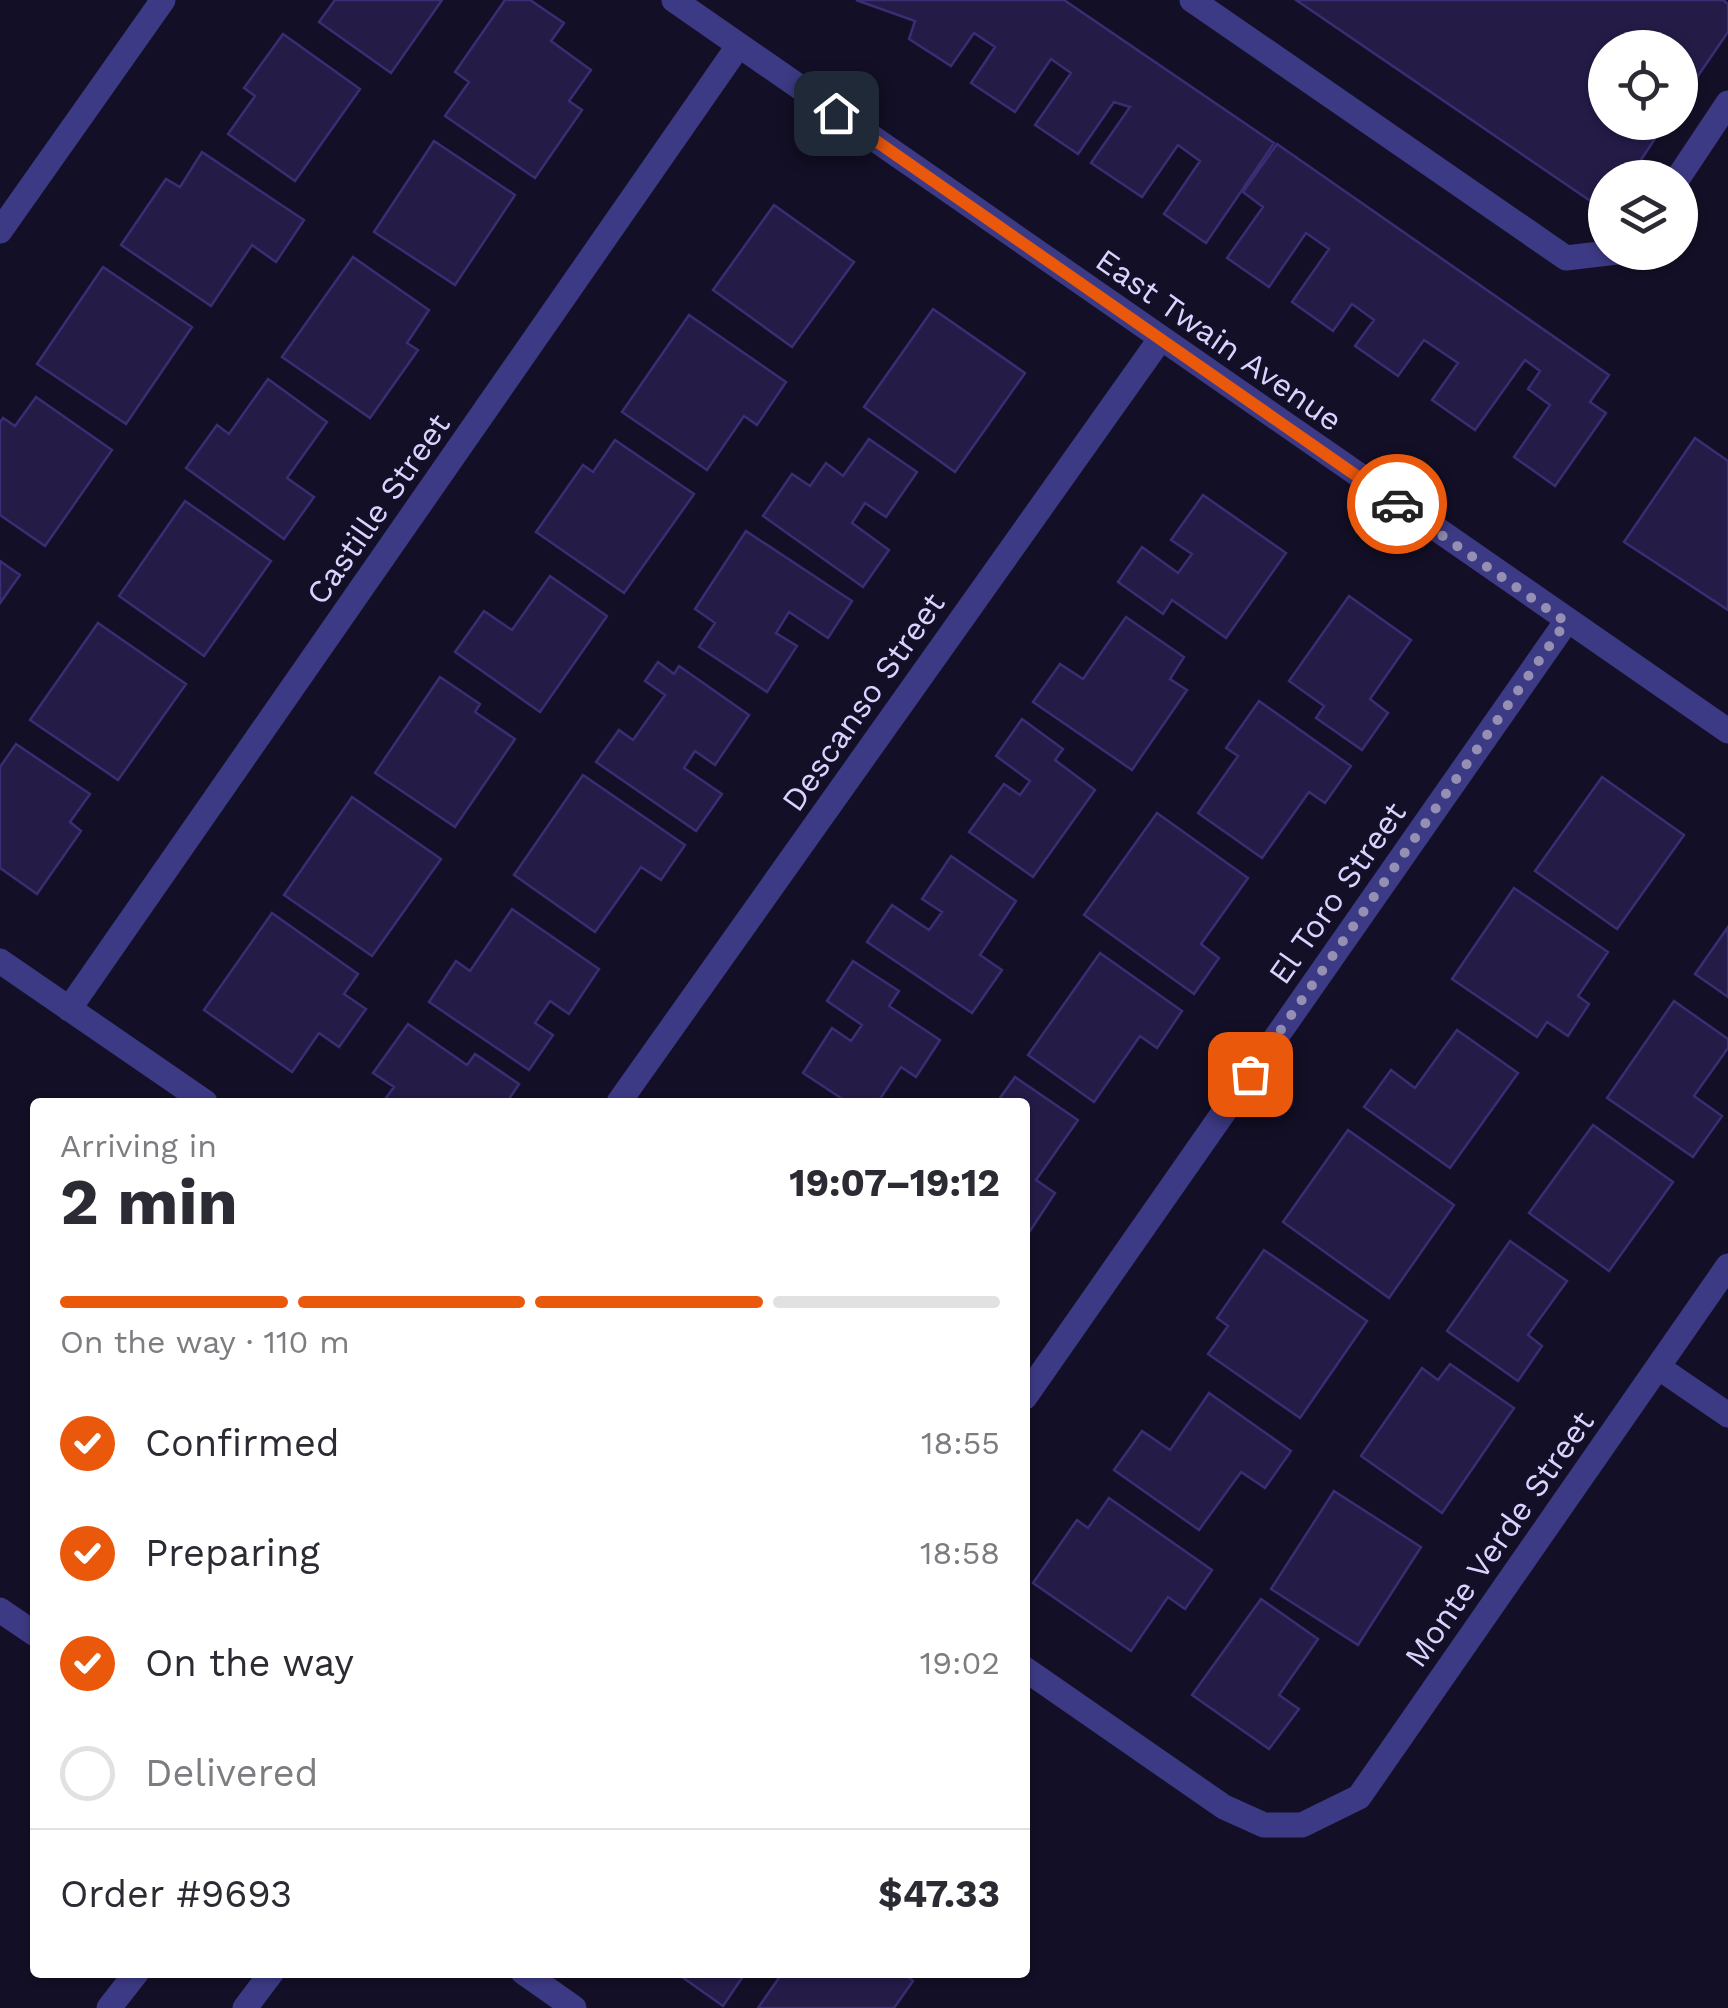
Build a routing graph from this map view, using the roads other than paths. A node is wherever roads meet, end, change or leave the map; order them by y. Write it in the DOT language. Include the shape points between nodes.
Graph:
graph roads {
  1 [pos="163,0"];
  2 [pos="674,0"];
  3 [pos="1192,0"];
  4 [pos="739,45"];
  5 [pos="1728,103"];
  6 [pos="1690,160"];
  7 [pos="0,231"];
  8 [pos="1588,256"];
  9 [pos="1161,338"];
  10 [pos="1566,622"];
  11 [pos="1728,731"];
  12 [pos="0,961"];
  13 [pos="69,1009"];
  14 [pos="199,1098"];
  15 [pos="622,1098"];
  16 [pos="1728,1266"];
  17 [pos="1658,1367"];
  18 [pos="1030,1390"];
  19 [pos="1728,1415"];
  20 [pos="0,1610"];
  21 [pos="30,1631"];
  22 [pos="1030,1673"];
  23 [pos="132,1978"];
  24 [pos="268,1978"];
  25 [pos="532,1978"];
  26 [pos="109,2008"];
  27 [pos="245,2008"];
  28 [pos="574,2008"];
  1 -- 7 [label="street"];
  2 -- 4 [label="street, East Twain Avenue"];
  3 -- 8 [label="street" via="1566,258"];
  4 -- 9 [label="street, East Twain Avenue"];
  4 -- 13 [label="street, Castille Street"];
  5 -- 6 [label="street"];
  9 -- 10 [label="street, East Twain Avenue"];
  9 -- 15 [label="street, Descanso Street"];
  10 -- 11 [label="street, East Twain Avenue"];
  10 -- 18 [label="street, El Toro Street"];
  12 -- 13 [label="street"];
  13 -- 14 [label="street"];
  16 -- 17 [label="street, Monte Verde Street"];
  17 -- 19 [label="street"];
  17 -- 22 [label="street, Monte Verde Street" via="1359,1797 1302,1825 1264,1825 1224,1807"];
  20 -- 21 [label="street"];
  23 -- 26 [label="street"];
  24 -- 27 [label="street"];
  25 -- 28 [label="street"];
}
